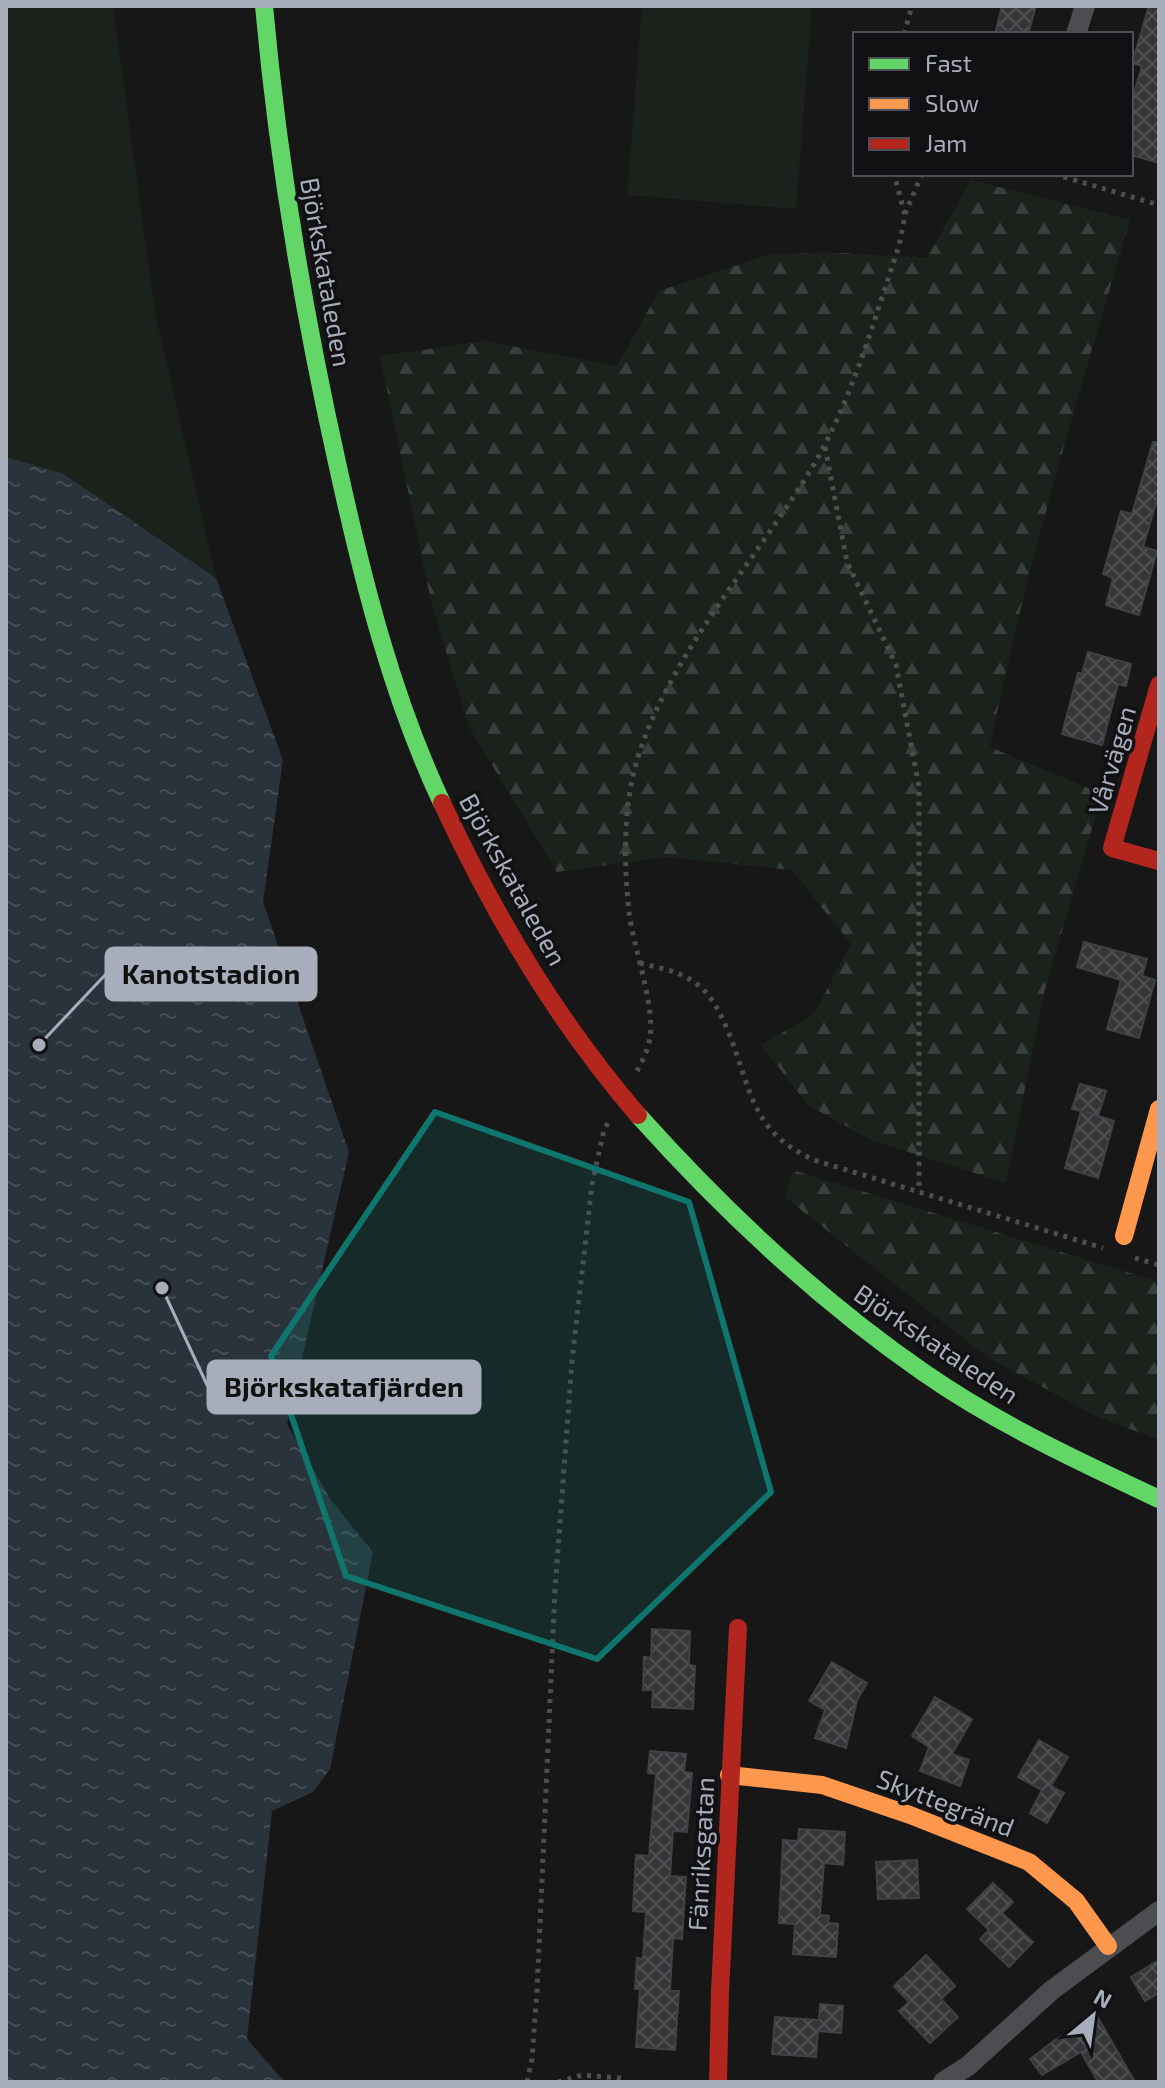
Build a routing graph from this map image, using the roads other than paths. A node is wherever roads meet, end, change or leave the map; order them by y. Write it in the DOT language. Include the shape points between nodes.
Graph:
graph roads {
  1 [pos="264,6"];
  2 [pos="1085,6"];
  3 [pos="1077,32"];
  4 [pos="1159,685"];
  5 [pos="1159,861"];
  6 [pos="1159,1109"];
  7 [pos="1124,1236"];
  8 [pos="1159,1499"];
  9 [pos="738,1628"];
  10 [pos="729,1775"];
  11 [pos="1159,1911"];
  12 [pos="1108,1946"];
  13 [pos="718,2082"];
  14 [pos="943,2082"];
  1 -- 8 [label="main road, Björkskataleden" via="278,144 307,322 350,523 379,634 433,785 497,912 574,1032 653,1133 709,1195 797,1275 923,1372 989,1413"];
  2 -- 3 [label="street"];
  4 -- 5 [label="main road, Vårvägen" via="1112,848"];
  6 -- 7 [label="main road"];
  9 -- 10 [label="main road, Fänriksgatan"];
  10 -- 12 [label="main road, Skyttegränd" via="822,1785 1029,1862 1076,1901"];
  10 -- 13 [label="main road, Fänriksgatan"];
  11 -- 12 [label="street"];
  12 -- 14 [label="street"];
}
